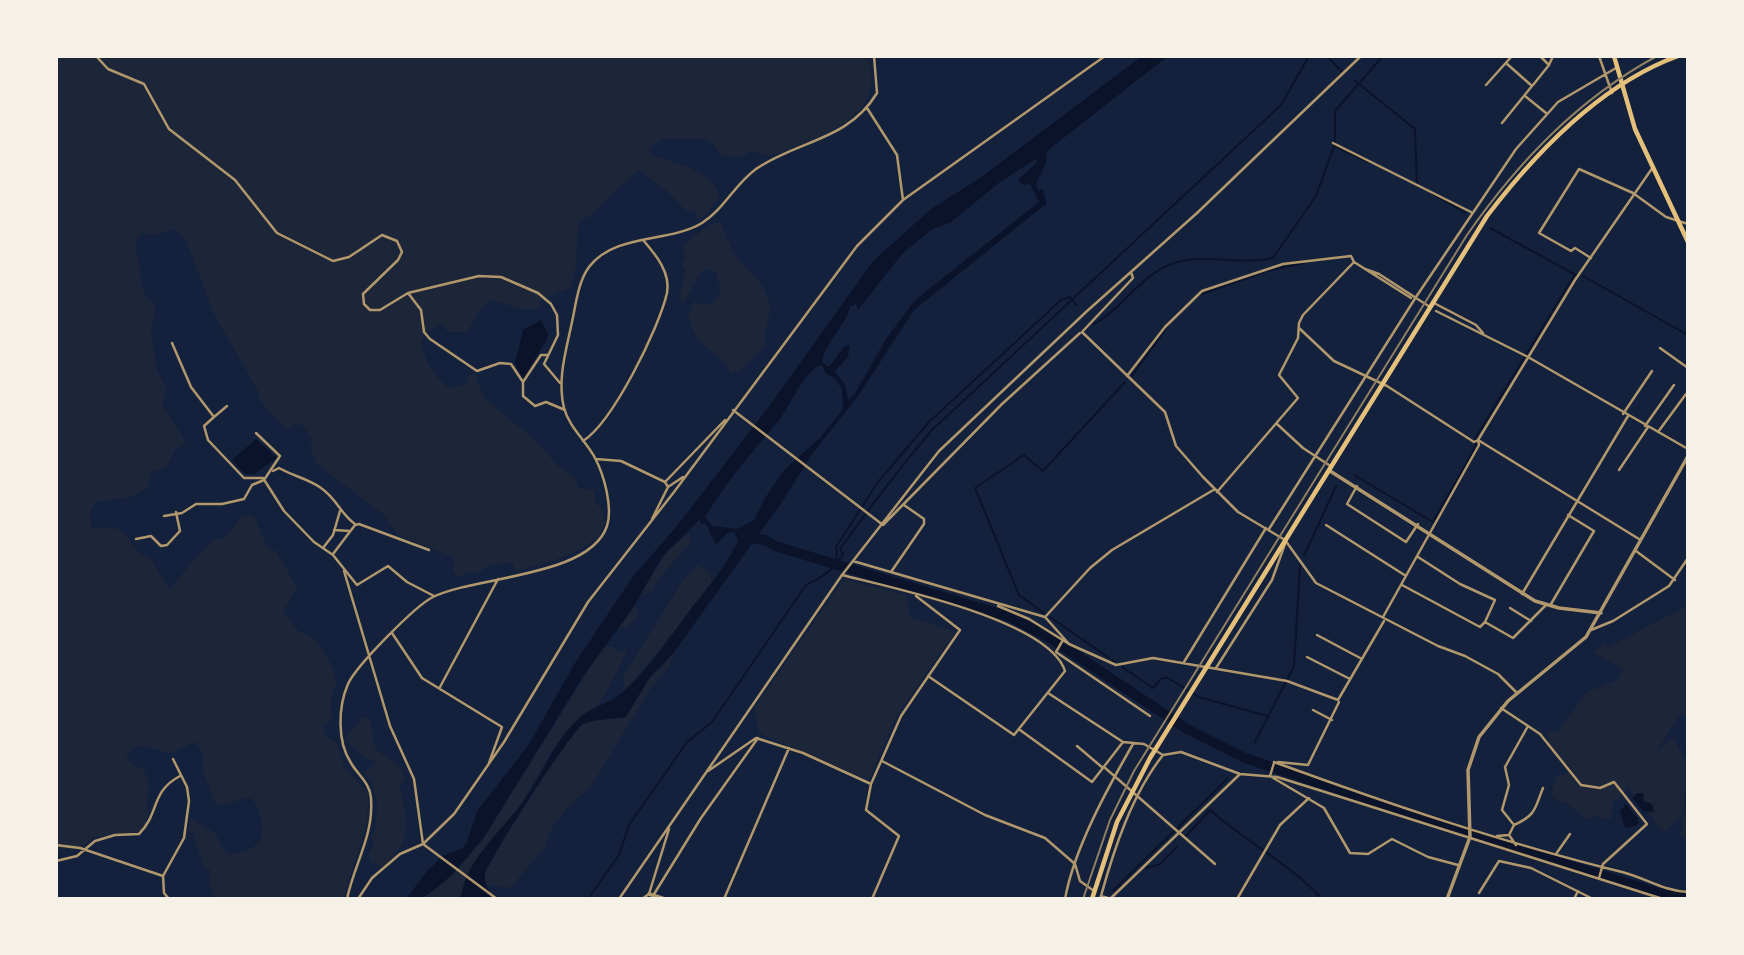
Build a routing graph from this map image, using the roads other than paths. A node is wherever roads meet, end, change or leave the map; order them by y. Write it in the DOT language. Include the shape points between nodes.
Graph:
graph roads {
  1 [pos="96,56"];
  2 [pos="874,56"];
  3 [pos="1105,56"];
  4 [pos="1361,56"];
  5 [pos="1512,56"];
  6 [pos="1539,56"];
  7 [pos="1553,56"];
  8 [pos="1599,56"];
  9 [pos="1614,56"];
  10 [pos="1678,56"];
  11 [pos="1506,63"];
  12 [pos="1549,65"];
  13 [pos="1616,68"];
  14 [pos="1606,74"];
  15 [pos="1486,85"];
  16 [pos="1532,86"];
  17 [pos="1621,86"];
  18 [pos="1612,93"];
  19 [pos="1525,96"];
  20 [pos="867,108"];
  21 [pos="1546,113"];
  22 [pos="1502,123"];
  23 [pos="1334,143"];
  24 [pos="1653,167"];
  25 [pos="1633,193"];
  26 [pos="903,200"];
  27 [pos="1471,212"];
  28 [pos="1678,222"];
  29 [pos="1688,224"];
  30 [pos="643,240"];
  31 [pos="1688,242"];
  32 [pos="1591,258"];
  33 [pos="1353,262"];
  34 [pos="1365,269"];
  35 [pos="1131,272"];
  36 [pos="408,293"];
  37 [pos="1416,297"];
  38 [pos="1411,298"];
  39 [pos="1431,304"];
  40 [pos="1436,311"];
  41 [pos="1299,328"];
  42 [pos="1082,332"];
  43 [pos="1486,335"];
  44 [pos="172,343"];
  45 [pos="1660,348"];
  46 [pos="547,355"];
  47 [pos="1527,356"];
  48 [pos="1688,368"];
  49 [pos="1652,371"];
  50 [pos="1127,376"];
  51 [pos="1367,376"];
  52 [pos="523,382"];
  53 [pos="561,383"];
  54 [pos="1382,384"];
  55 [pos="1674,385"];
  56 [pos="1686,394"];
  57 [pos="227,406"];
  58 [pos="565,410"];
  59 [pos="734,411"];
  60 [pos="1623,414"];
  61 [pos="1628,416"];
  62 [pos="214,417"];
  63 [pos="725,419"];
  64 [pos="1276,423"];
  65 [pos="1646,426"];
  66 [pos="1658,432"];
  67 [pos="256,433"];
  68 [pos="583,441"];
  69 [pos="1476,441"];
  70 [pos="1688,449"];
  71 [pos="1314,455"];
  72 [pos="1688,456"];
  73 [pos="596,459"];
  74 [pos="1331,469"];
  75 [pos="1619,470"];
  76 [pos="270,472"];
  77 [pos="685,476"];
  78 [pos="264,480"];
  79 [pos="665,482"];
  80 [pos="1357,486"];
  81 [pos="668,487"];
  82 [pos="1216,491"];
  83 [pos="1576,502"];
  84 [pos="904,505"];
  85 [pos="340,510"];
  86 [pos="176,512"];
  87 [pos="1568,515"];
  88 [pos="164,516"];
  89 [pos="652,520"];
  90 [pos="881,524"];
  91 [pos="1326,524"];
  92 [pos="1418,524"];
  93 [pos="355,525"];
  94 [pos="1267,529"];
  95 [pos="334,530"];
  96 [pos="350,531"];
  97 [pos="1431,532"];
  98 [pos="136,539"];
  99 [pos="1285,540"];
  100 [pos="1642,541"];
  101 [pos="323,548"];
  102 [pos="429,550"];
  103 [pos="1636,551"];
  104 [pos="333,555"];
  105 [pos="1418,557"];
  106 [pos="1688,558"];
  107 [pos="852,562"];
  108 [pos="343,568"];
  109 [pos="844,573"];
  110 [pos="890,573"];
  111 [pos="1407,577"];
  112 [pos="498,579"];
  113 [pos="1675,580"];
  114 [pos="1402,585"];
  115 [pos="914,594"];
  116 [pos="1522,594"];
  117 [pos="435,596"];
  118 [pos="995,604"];
  119 [pos="1548,606"];
  120 [pos="1510,608"];
  121 [pos="1601,613"];
  122 [pos="1045,617"];
  123 [pos="1384,618"];
  124 [pos="1531,621"];
  125 [pos="1485,622"];
  126 [pos="1591,630"];
  127 [pos="392,634"];
  128 [pos="1317,635"];
  129 [pos="1063,641"];
  130 [pos="1069,644"];
  131 [pos="1056,651"];
  132 [pos="370,657"];
  133 [pos="1307,657"];
  134 [pos="1362,659"];
  135 [pos="1183,663"];
  136 [pos="1215,669"];
  137 [pos="928,677"];
  138 [pos="1350,679"];
  139 [pos="440,688"];
  140 [pos="1048,693"];
  141 [pos="1517,693"];
  142 [pos="1338,700"];
  143 [pos="1501,708"];
  144 [pos="1313,710"];
  145 [pos="1150,716"];
  146 [pos="1332,720"];
  147 [pos="1528,725"];
  148 [pos="1020,730"];
  149 [pos="758,738"];
  150 [pos="1123,742"];
  151 [pos="1133,744"];
  152 [pos="1077,746"];
  153 [pos="789,748"];
  154 [pos="1163,755"];
  155 [pos="173,759"];
  156 [pos="881,760"];
  157 [pos="1274,763"];
  158 [pos="489,764"];
  159 [pos="1104,767"];
  160 [pos="707,771"];
  161 [pos="1240,774"];
  162 [pos="1270,774"];
  163 [pos="180,776"];
  164 [pos="1115,776"];
  165 [pos="871,784"];
  166 [pos="1543,788"];
  167 [pos="1139,797"];
  168 [pos="1309,797"];
  169 [pos="1514,825"];
  170 [pos="669,829"];
  171 [pos="1178,830"];
  172 [pos="1470,833"];
  173 [pos="1570,834"];
  174 [pos="1509,835"];
  175 [pos="1494,836"];
  176 [pos="56,845"];
  177 [pos="424,845"];
  178 [pos="1516,845"];
  179 [pos="84,850"];
  180 [pos="1556,855"];
  181 [pos="56,861"];
  182 [pos="1075,864"];
  183 [pos="1216,864"];
  184 [pos="1461,866"];
  185 [pos="1602,869"];
  186 [pos="163,876"];
  187 [pos="1600,877"];
  188 [pos="1094,891"];
  189 [pos="1578,891"];
  190 [pos="1479,892"];
  191 [pos="1688,892"];
  192 [pos="651,896"];
  193 [pos="1101,897"];
  194 [pos="1650,897"];
  195 [pos="169,899"];
  196 [pos="347,899"];
  197 [pos="358,899"];
  198 [pos="497,899"];
  199 [pos="619,899"];
  200 [pos="642,899"];
  201 [pos="665,899"];
  202 [pos="724,899"];
  203 [pos="872,899"];
  204 [pos="1065,899"];
  205 [pos="1092,899"];
  206 [pos="1111,899"];
  207 [pos="1237,899"];
  208 [pos="1447,899"];
  209 [pos="1574,899"];
  210 [pos="1593,899"];
  211 [pos="1663,899"];
  1 -- 36 [label="street" via="108,69 144,84 169,129 235,180 278,233 333,261 349,257 382,235 397,241 402,253 365,291 366,307 380,310"];
  2 -- 20 [label="street" via="878,86"];
  3 -- 26 [label="street"];
  4 -- 35 [label="street"];
  5 -- 11 [label="street"];
  6 -- 12 [label="street"];
  7 -- 12 [label="street"];
  8 -- 14 [label="street"];
  9 -- 13 [label="main road"];
  10 -- 17 [label="main road"];
  11 -- 15 [label="street"];
  11 -- 16 [label="street"];
  12 -- 16 [label="street"];
  13 -- 14 [label="street"];
  13 -- 17 [label="main road"];
  14 -- 18 [label="street"];
  14 -- 21 [label="street"];
  16 -- 19 [label="street"];
  17 -- 18 [label="main road"];
  17 -- 24 [label="main road"];
  18 -- 39 [label="main road" via="1559,136 1511,185"];
  19 -- 21 [label="street"];
  19 -- 22 [label="street"];
  20 -- 26 [label="street" via="898,155"];
  20 -- 30 [label="street" via="844,127 754,170 702,223"];
  21 -- 27 [label="street"];
  23 -- 27 [label="street"];
  24 -- 25 [label="street"];
  24 -- 28 [label="main road"];
  25 -- 28 [label="street"];
  25 -- 32 [label="street"];
  25 -- 32 [label="street" via="1579,169 1539,233"];
  26 -- 59 [label="street" via="849,256"];
  27 -- 37 [label="street"];
  28 -- 29 [label="street"];
  28 -- 31 [label="main road"];
  30 -- 53 [label="street" via="610,251 590,266 579,289"];
  30 -- 68 [label="street" via="662,264 667,295 652,335 614,406 597,431"];
  32 -- 47 [label="street"];
  33 -- 34 [label="street"];
  33 -- 41 [label="street" via="1316,299"];
  33 -- 50 [label="street" via="1351,256 1283,264 1202,291 1165,327"];
  34 -- 37 [label="street"];
  34 -- 38 [label="street"];
  35 -- 42 [label="street" via="1133,278"];
  35 -- 90 [label="street" via="939,451"];
  36 -- 46 [label="street" via="479,276 517,282 546,299 557,315 558,335"];
  36 -- 52 [label="street" via="421,310 424,332 430,339 477,371 500,363 511,365"];
  37 -- 39 [label="street"];
  37 -- 51 [label="street"];
  39 -- 43 [label="street" via="1476,325"];
  39 -- 54 [label="main road"];
  40 -- 43 [label="street"];
  41 -- 51 [label="street" via="1334,361"];
  41 -- 64 [label="street" via="1279,375 1298,397"];
  42 -- 50 [label="street"];
  42 -- 84 [label="street" via="1002,404"];
  43 -- 47 [label="street"];
  44 -- 62 [label="street" via="191,387"];
  45 -- 48 [label="street"];
  46 -- 52 [label="street" via="541,355"];
  46 -- 53 [label="street" via="545,369"];
  47 -- 60 [label="street"];
  47 -- 69 [label="street"];
  49 -- 60 [label="street"];
  50 -- 82 [label="street" via="1165,412 1178,449"];
  51 -- 54 [label="street"];
  51 -- 71 [label="street"];
  52 -- 58 [label="street" via="523,396 532,404 546,402"];
  53 -- 58 [label="street"];
  54 -- 69 [label="street"];
  54 -- 74 [label="main road"];
  55 -- 65 [label="street"];
  56 -- 66 [label="street"];
  57 -- 62 [label="street"];
  58 -- 68 [label="street"];
  59 -- 63 [label="street"];
  59 -- 90 [label="street"];
  60 -- 61 [label="street"];
  61 -- 65 [label="street"];
  61 -- 83 [label="street"];
  62 -- 78 [label="street" via="204,426 208,440 243,478"];
  63 -- 77 [label="street"];
  63 -- 79 [label="street"];
  64 -- 71 [label="street"];
  64 -- 82 [label="street"];
  65 -- 66 [label="street"];
  65 -- 75 [label="street"];
  66 -- 70 [label="street"];
  67 -- 76 [label="street" via="280,456"];
  68 -- 73 [label="street"];
  69 -- 83 [label="street"];
  69 -- 97 [label="street" via="1479,445"];
  71 -- 74 [label="street"];
  71 -- 94 [label="street"];
  72 -- 100 [label="street"];
  73 -- 79 [label="street" via="621,461"];
  73 -- 112 [label="street" via="608,507 602,534 566,561"];
  74 -- 80 [label="street"];
  74 -- 99 [label="main road"];
  76 -- 78 [label="street"];
  76 -- 85 [label="street" via="279,468 321,488"];
  77 -- 81 [label="street"];
  77 -- 89 [label="street"];
  78 -- 86 [label="street" via="252,485 240,502 196,503"];
  78 -- 101 [label="street" via="284,511"];
  79 -- 81 [label="street"];
  80 -- 92 [label="street"];
  80 -- 92 [label="street" via="1347,504 1406,542"];
  81 -- 89 [label="street"];
  82 -- 94 [label="street" via="1238,512"];
  82 -- 122 [label="street" via="1112,550"];
  83 -- 87 [label="street"];
  83 -- 100 [label="street"];
  84 -- 90 [label="street"];
  84 -- 110 [label="street" via="924,519 924,524"];
  85 -- 93 [label="street"];
  85 -- 95 [label="street"];
  86 -- 88 [label="street"];
  86 -- 98 [label="street" via="180,531 167,545 161,546 151,536"];
  87 -- 116 [label="street"];
  87 -- 119 [label="street" via="1594,531"];
  89 -- 158 [label="street" via="588,602"];
  90 -- 107 [label="street"];
  91 -- 111 [label="street"];
  92 -- 97 [label="street"];
  93 -- 96 [label="street"];
  93 -- 102 [label="street" via="370,526"];
  94 -- 99 [label="street"];
  94 -- 135 [label="street"];
  95 -- 96 [label="street"];
  95 -- 101 [label="street"];
  96 -- 104 [label="street"];
  97 -- 105 [label="street"];
  97 -- 116 [label="street"];
  99 -- 123 [label="street" via="1316,583"];
  99 -- 136 [label="street" via="1272,580"];
  99 -- 188 [label="main road" via="1150,758 1122,813"];
  100 -- 103 [label="street"];
  101 -- 104 [label="street"];
  103 -- 113 [label="street"];
  103 -- 121 [label="street"];
  104 -- 108 [label="street"];
  105 -- 111 [label="street"];
  105 -- 125 [label="street" via="1495,600"];
  106 -- 113 [label="street"];
  107 -- 109 [label="street"];
  107 -- 110 [label="street"];
  108 -- 117 [label="street" via="357,584 387,566"];
  108 -- 132 [label="street"];
  109 -- 115 [label="street"];
  109 -- 160 [label="street"];
  110 -- 118 [label="street"];
  111 -- 114 [label="street"];
  112 -- 117 [label="street"];
  112 -- 139 [label="street"];
  113 -- 126 [label="street" via="1613,621"];
  114 -- 123 [label="street"];
  114 -- 125 [label="street" via="1458,618 1480,627"];
  115 -- 131 [label="street" via="1014,626"];
  115 -- 137 [label="street" via="960,631"];
  116 -- 119 [label="street"];
  117 -- 127 [label="street"];
  118 -- 122 [label="street"];
  118 -- 129 [label="street"];
  119 -- 121 [label="street"];
  119 -- 124 [label="street"];
  120 -- 124 [label="street"];
  121 -- 126 [label="street"];
  122 -- 130 [label="street"];
  123 -- 134 [label="street"];
  123 -- 141 [label="street" via="1491,670"];
  124 -- 125 [label="street" via="1513,638"];
  126 -- 141 [label="street"];
  127 -- 132 [label="street"];
  127 -- 139 [label="street" via="422,678"];
  128 -- 134 [label="street"];
  129 -- 130 [label="street"];
  129 -- 131 [label="street"];
  130 -- 135 [label="street" via="1116,665 1153,658"];
  131 -- 140 [label="street" via="1065,671"];
  131 -- 145 [label="street"];
  132 -- 177 [label="street" via="390,726 414,779"];
  132 -- 196 [label="street" via="347,685 342,717 345,752 371,796 366,848"];
  133 -- 138 [label="street"];
  134 -- 138 [label="street"];
  135 -- 136 [label="street"];
  136 -- 142 [label="street" via="1288,682"];
  137 -- 148 [label="street" via="1007,732 1014,735"];
  137 -- 156 [label="street" via="901,716"];
  138 -- 142 [label="street"];
  139 -- 158 [label="street" via="502,727"];
  140 -- 148 [label="street"];
  140 -- 150 [label="street"];
  141 -- 143 [label="street"];
  142 -- 146 [label="street"];
  143 -- 147 [label="street"];
  143 -- 172 [label="street" via="1469,758"];
  144 -- 146 [label="street"];
  146 -- 157 [label="street" via="1308,765"];
  147 -- 169 [label="street" via="1505,767 1510,785 1502,810"];
  147 -- 185 [label="street" via="1581,785 1600,788 1614,782 1647,824"];
  148 -- 159 [label="street" via="1092,782"];
  149 -- 153 [label="street"];
  149 -- 160 [label="street"];
  149 -- 192 [label="street"];
  150 -- 151 [label="street"];
  150 -- 159 [label="street"];
  151 -- 154 [label="street" via="1144,744"];
  151 -- 164 [label="street"];
  152 -- 159 [label="street"];
  153 -- 165 [label="street"];
  153 -- 202 [label="street"];
  154 -- 161 [label="street" via="1181,752"];
  154 -- 167 [label="street"];
  155 -- 163 [label="street"];
  156 -- 165 [label="street"];
  156 -- 182 [label="street" via="985,815 1045,838"];
  157 -- 162 [label="street"];
  157 -- 172 [label="street"];
  158 -- 177 [label="street" via="454,814"];
  159 -- 164 [label="street"];
  160 -- 170 [label="street"];
  161 -- 162 [label="street"];
  161 -- 171 [label="street"];
  162 -- 168 [label="street"];
  162 -- 172 [label="street"];
  163 -- 179 [label="street" via="162,787 139,834 115,835"];
  163 -- 186 [label="street" via="189,794 187,822"];
  164 -- 167 [label="street"];
  164 -- 182 [label="street"];
  165 -- 203 [label="street" via="866,810 899,836"];
  166 -- 169 [label="street" via="1539,804 1527,819"];
  167 -- 171 [label="street"];
  167 -- 193 [label="street"];
  168 -- 184 [label="street" via="1324,808 1350,853 1368,854 1392,839 1428,858"];
  168 -- 207 [label="street" via="1280,825"];
  169 -- 174 [label="street"];
  170 -- 192 [label="street"];
  170 -- 199 [label="street"];
  171 -- 183 [label="street"];
  171 -- 206 [label="street"];
  172 -- 175 [label="street"];
  172 -- 184 [label="street"];
  172 -- 187 [label="street"];
  173 -- 180 [label="street"];
  174 -- 175 [label="street"];
  174 -- 178 [label="street"];
  175 -- 178 [label="street"];
  176 -- 179 [label="street"];
  177 -- 197 [label="street" via="400,854 366,883"];
  177 -- 198 [label="street"];
  178 -- 180 [label="street"];
  179 -- 181 [label="street"];
  179 -- 186 [label="street"];
  180 -- 185 [label="street"];
  182 -- 188 [label="street" via="1080,881"];
  182 -- 204 [label="street"];
  184 -- 208 [label="street"];
  185 -- 187 [label="street"];
  185 -- 191 [label="street"];
  186 -- 195 [label="street"];
  187 -- 194 [label="street"];
  188 -- 205 [label="main road"];
  189 -- 190 [label="street" via="1531,868 1499,862"];
  189 -- 209 [label="street"];
  189 -- 210 [label="street"];
  192 -- 200 [label="street"];
  192 -- 201 [label="street"];
  193 -- 206 [label="street"];
  194 -- 211 [label="street"];
}
